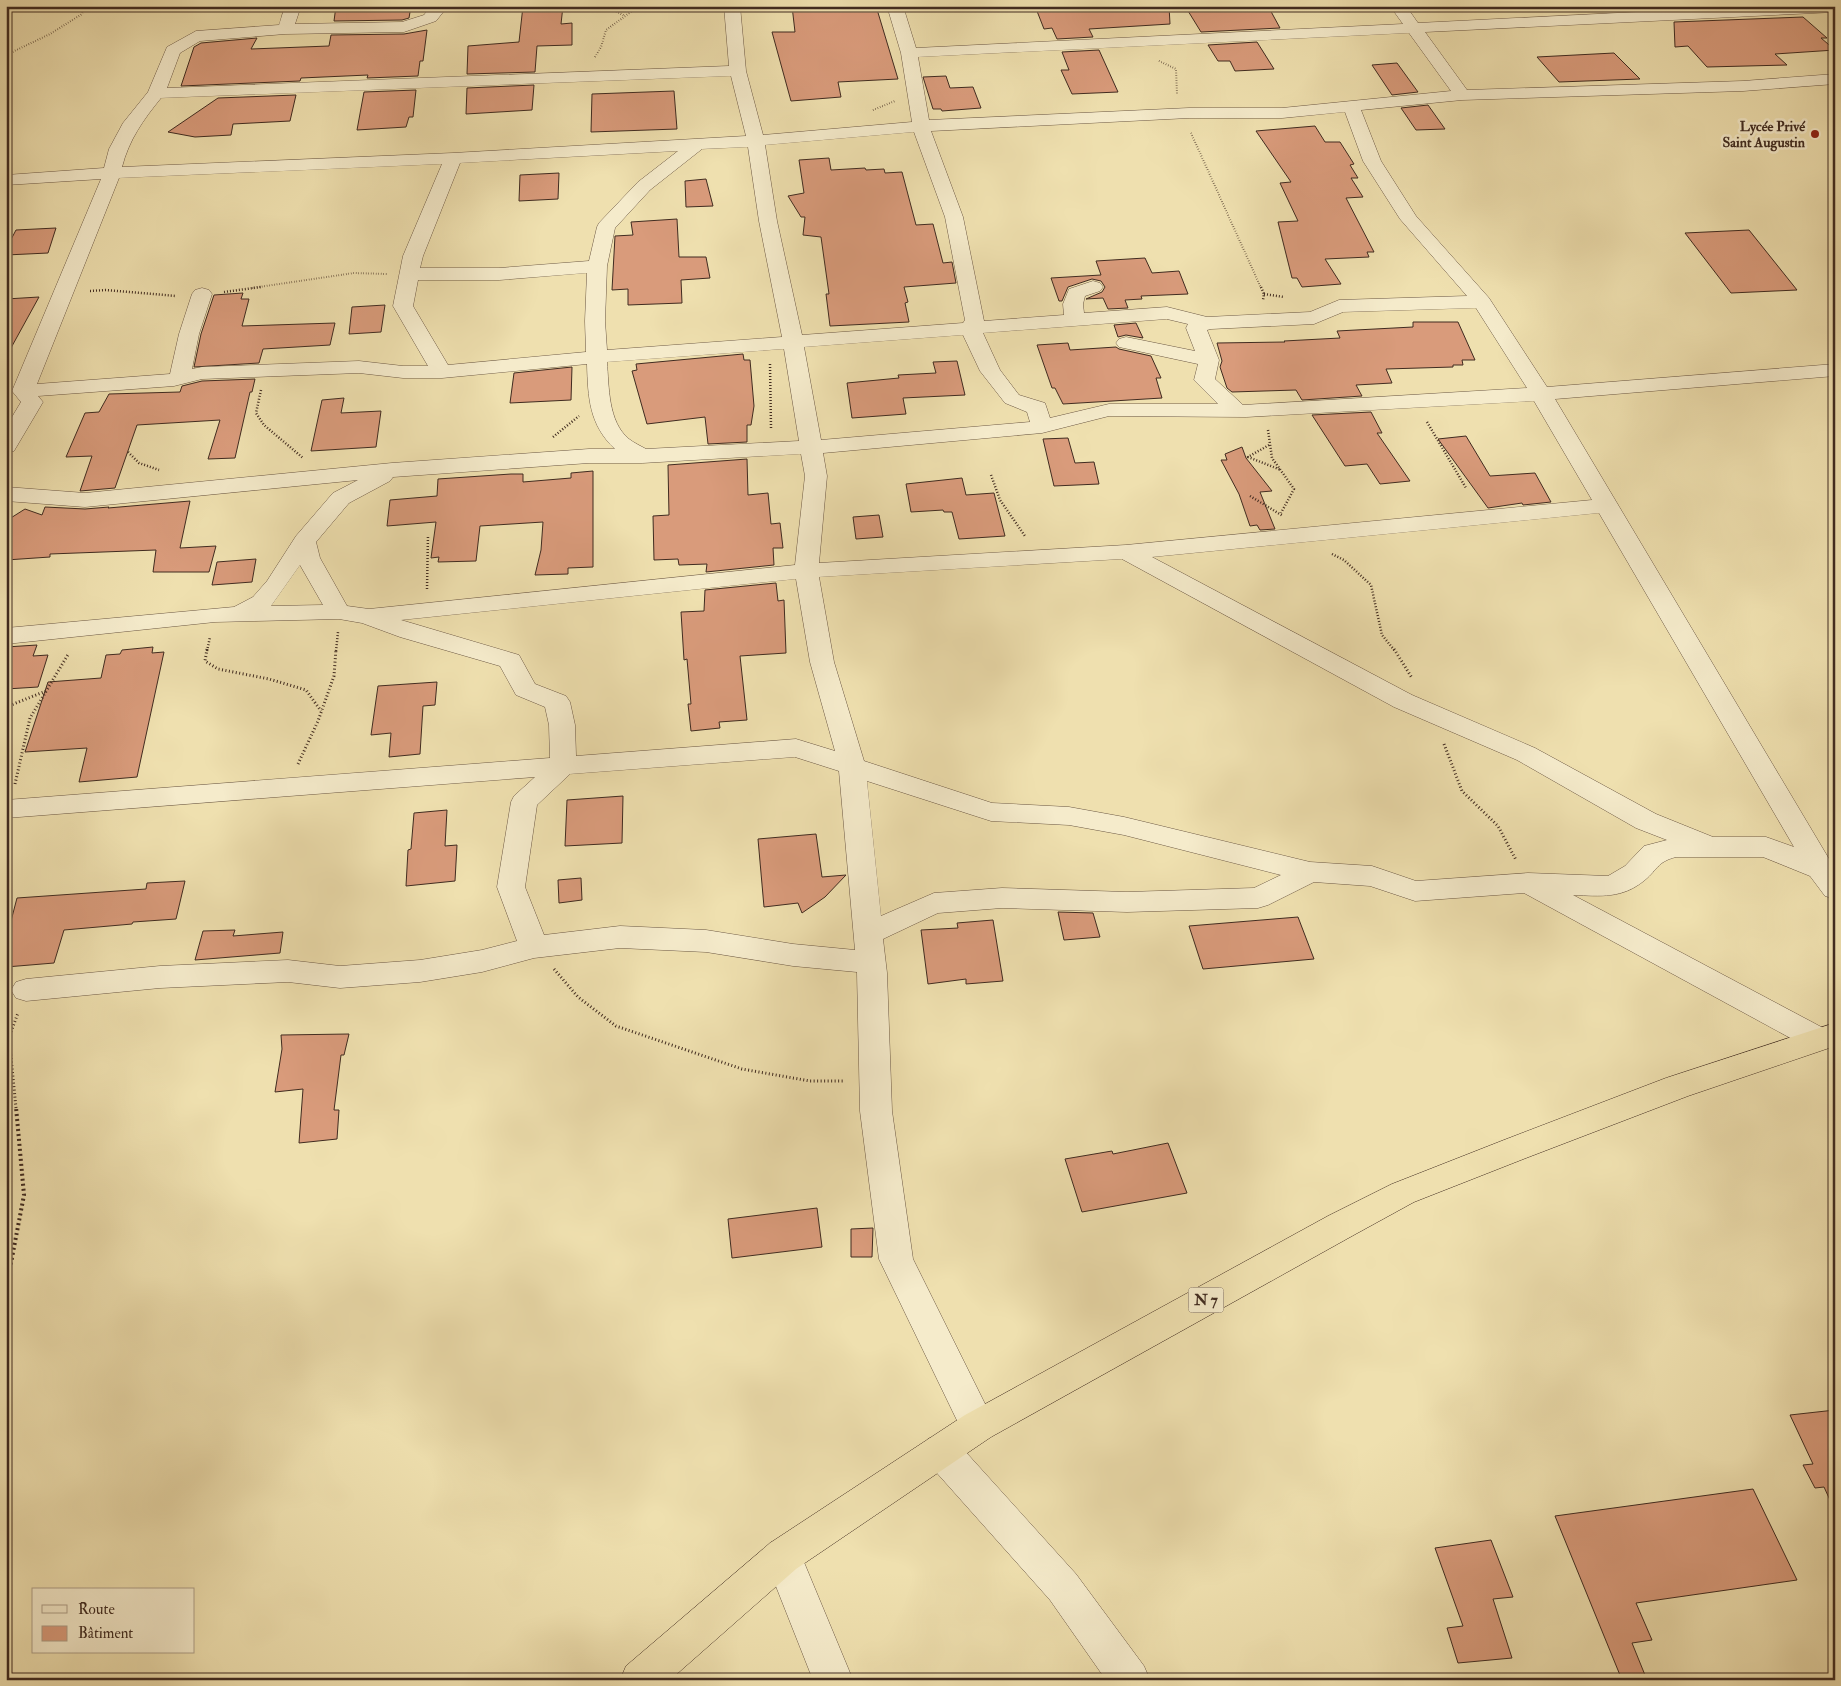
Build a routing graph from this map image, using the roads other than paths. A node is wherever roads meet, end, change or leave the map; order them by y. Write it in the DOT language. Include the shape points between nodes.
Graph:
graph roads {
  1 [pos="293,6"];
  2 [pos="440,6"];
  3 [pos="732,6"];
  4 [pos="895,6"];
  5 [pos="1398,6"];
  6 [pos="1835,7"];
  7 [pos="1413,28"];
  8 [pos="285,29"];
  9 [pos="909,53"];
  10 [pos="738,70"];
  11 [pos="1835,79"];
  12 [pos="156,92"];
  13 [pos="1462,95"];
  14 [pos="1352,106"];
  15 [pos="921,126"];
  16 [pos="756,141"];
  17 [pos="698,144"];
  18 [pos="453,158"];
  19 [pos="112,173"];
  20 [pos="6,180"];
  21 [pos="596,266"];
  22 [pos="409,274"];
  23 [pos="1093,287"];
  24 [pos="202,294"];
  25 [pos="1482,302"];
  26 [pos="1123,316"];
  27 [pos="1075,320"];
  28 [pos="1207,322"];
  29 [pos="970,327"];
  30 [pos="793,343"];
  31 [pos="1126,343"];
  32 [pos="1182,354"];
  33 [pos="596,357"];
  34 [pos="1209,360"];
  35 [pos="1835,370"];
  36 [pos="442,372"];
  37 [pos="180,378"];
  38 [pos="23,391"];
  39 [pos="1541,394"];
  40 [pos="1242,411"];
  41 [pos="1042,427"];
  42 [pos="6,446"];
  43 [pos="800,448"];
  44 [pos="747,450"];
  45 [pos="642,456"];
  46 [pos="392,470"];
  47 [pos="816,476"];
  48 [pos="6,494"];
  49 [pos="1608,505"];
  50 [pos="304,541"];
  51 [pos="1126,552"];
  52 [pos="806,572"];
  53 [pos="339,612"];
  54 [pos="226,615"];
  55 [pos="369,616"];
  56 [pos="6,636"];
  57 [pos="563,766"];
  58 [pos="852,766"];
  59 [pos="493,771"];
  60 [pos="14,799"];
  61 [pos="524,802"];
  62 [pos="1710,847"];
  63 [pos="1310,872"];
  64 [pos="1827,879"];
  65 [pos="1528,883"];
  66 [pos="534,947"];
  67 [pos="870,948"];
  68 [pos="26,990"];
  69 [pos="1826,1036"];
  70 [pos="978,1426"];
  71 [pos="941,1451"];
  72 [pos="782,1556"];
  73 [pos="640,1680"];
  74 [pos="833,1680"];
  75 [pos="1130,1680"];
  1 -- 8 [label="street"];
  2 -- 8 [label="street" via="430,18 404,27"];
  3 -- 10 [label="street"];
  4 -- 9 [label="street"];
  5 -- 7 [label="street"];
  6 -- 7 [label="street"];
  7 -- 9 [label="street"];
  7 -- 13 [label="street"];
  8 -- 12 [label="street" via="196,36 173,50"];
  9 -- 15 [label="street"];
  10 -- 12 [label="street"];
  10 -- 16 [label="street"];
  11 -- 13 [label="street" via="1743,86"];
  12 -- 19 [label="street" via="132,123 118,149"];
  13 -- 14 [label="street"];
  14 -- 15 [label="street" via="1282,113 1189,112"];
  14 -- 25 [label="street" via="1372,161 1409,218"];
  15 -- 16 [label="street"];
  15 -- 29 [label="street" via="954,217 975,320"];
  16 -- 17 [label="street"];
  16 -- 30 [label="street" via="768,221"];
  17 -- 18 [label="street"];
  17 -- 21 [label="street" via="644,186 606,227"];
  18 -- 19 [label="street"];
  18 -- 22 [label="street" via="413,256"];
  19 -- 20 [label="street"];
  19 -- 38 [label="street"];
  21 -- 22 [label="street" via="499,274"];
  21 -- 33 [label="street"];
  22 -- 36 [label="street" via="403,306"];
  23 -- 27 [label="street" via="1076,293 1073,304"];
  24 -- 37 [label="street"];
  25 -- 28 [label="street" via="1338,306 1314,318"];
  25 -- 39 [label="street"];
  26 -- 27 [label="street"];
  26 -- 28 [label="street" via="1167,313"];
  26 -- 32 [label="street"];
  27 -- 29 [label="street"];
  28 -- 34 [label="street" via="1196,328"];
  29 -- 30 [label="street"];
  29 -- 41 [label="street" via="990,371 1012,399 1037,408"];
  30 -- 33 [label="street"];
  30 -- 43 [label="street"];
  31 -- 32 [label="street"];
  32 -- 34 [label="street"];
  33 -- 36 [label="street"];
  33 -- 45 [label="street" via="599,400 608,427 621,444"];
  34 -- 40 [label="street" via="1204,380"];
  35 -- 39 [label="street"];
  36 -- 37 [label="street" via="359,367 202,373"];
  37 -- 38 [label="street"];
  38 -- 42 [label="street" via="32,402"];
  39 -- 40 [label="street"];
  39 -- 49 [label="street"];
  40 -- 41 [label="street" via="1109,410"];
  41 -- 43 [label="street"];
  43 -- 44 [label="street"];
  43 -- 47 [label="street"];
  44 -- 45 [label="street"];
  44 -- 47 [label="street"];
  45 -- 46 [label="street" via="589,456"];
  46 -- 48 [label="street" via="85,500"];
  46 -- 50 [label="street" via="342,498"];
  47 -- 52 [label="street"];
  49 -- 51 [label="street"];
  49 -- 64 [label="street"];
  50 -- 53 [label="street" via="308,558"];
  50 -- 54 [label="street" via="262,602"];
  51 -- 52 [label="street"];
  51 -- 62 [label="street" via="1402,701 1526,754 1646,821"];
  52 -- 55 [label="street"];
  52 -- 58 [label="street" via="822,662"];
  53 -- 54 [label="street"];
  53 -- 55 [label="street"];
  54 -- 56 [label="street"];
  55 -- 57 [label="street" via="409,632 510,661 526,690 557,702 562,725"];
  57 -- 58 [label="street" via="796,748"];
  57 -- 59 [label="street"];
  57 -- 61 [label="street"];
  58 -- 63 [label="street" via="991,812 1069,816 1124,826"];
  58 -- 67 [label="street"];
  59 -- 60 [label="street" via="287,788"];
  59 -- 61 [label="street"];
  61 -- 66 [label="street" via="511,887"];
  62 -- 64 [label="street" via="1766,847"];
  62 -- 65 [label="street" via="1676,847 1654,852 1635,874 1613,886"];
  63 -- 65 [label="street" via="1372,876 1415,891"];
  63 -- 67 [label="street" via="1258,898 1127,902 1002,898 934,903"];
  65 -- 69 [label="street"];
  66 -- 67 [label="street" via="620,937 706,941 793,955"];
  66 -- 68 [label="street" via="482,961 420,971 340,976 288,971 180,976"];
  67 -- 70 [label="street" via="876,1111 896,1259"];
  69 -- 70 [label="highway, N 7" via="1668,1090 1403,1193"];
  70 -- 71 [label="highway, N 7"];
  71 -- 72 [label="highway, N 7"];
  71 -- 75 [label="street" via="1063,1587"];
  72 -- 73 [label="highway, N 7"];
  72 -- 74 [label="street"];
}
